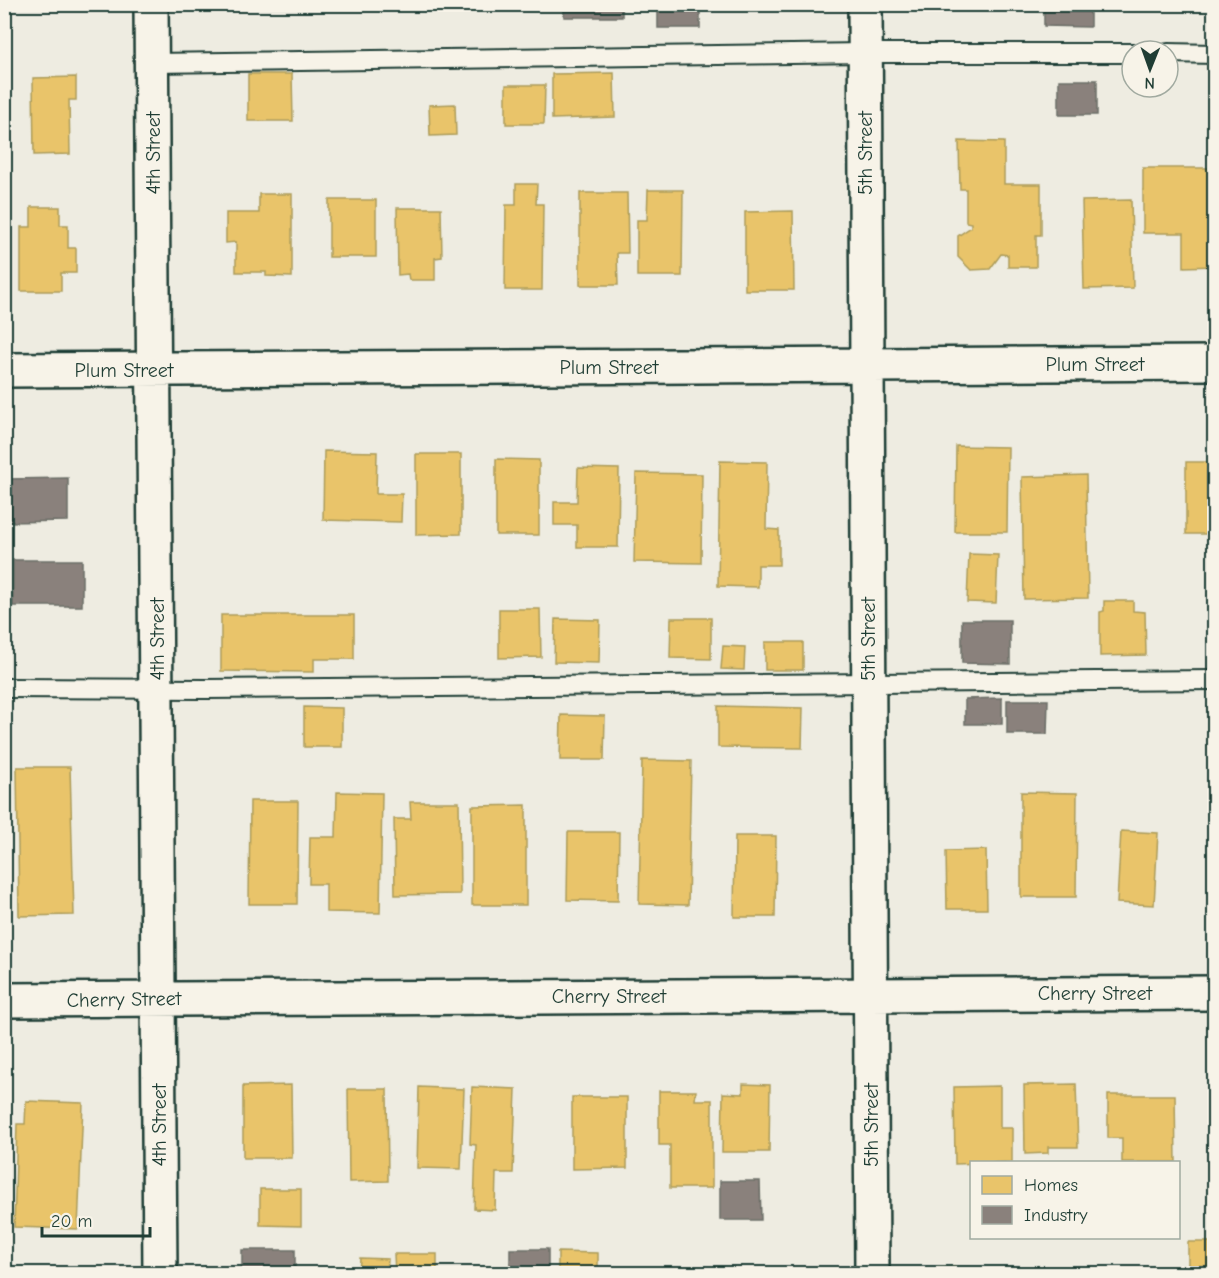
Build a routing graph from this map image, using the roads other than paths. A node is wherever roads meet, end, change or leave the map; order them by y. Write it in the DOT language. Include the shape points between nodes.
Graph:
graph roads {
  1 [pos="152,4"];
  2 [pos="865,4"];
  3 [pos="865,53"];
  4 [pos="1120,53"];
  5 [pos="1180,53"];
  6 [pos="1215,54"];
  7 [pos="153,63"];
  8 [pos="1215,363"];
  9 [pos="867,365"];
  10 [pos="4,370"];
  11 [pos="154,370"];
  12 [pos="1215,680"];
  13 [pos="868,683"];
  14 [pos="4,688"];
  15 [pos="157,688"];
  16 [pos="1215,993"];
  17 [pos="870,994"];
  18 [pos="159,998"];
  19 [pos="4,1000"];
  20 [pos="160,1274"];
  21 [pos="872,1274"];
  1 -- 7 [label="street, 4th Street"];
  2 -- 3 [label="street, 5th Street"];
  3 -- 4 [label="lane"];
  3 -- 7 [label="lane"];
  3 -- 9 [label="street, 5th Street"];
  5 -- 6 [label="lane"];
  7 -- 11 [label="street, 4th Street"];
  8 -- 9 [label="street, Plum Street"];
  9 -- 11 [label="street, Plum Street"];
  9 -- 13 [label="street, 5th Street"];
  10 -- 11 [label="street, Plum Street"];
  11 -- 15 [label="street, 4th Street"];
  12 -- 13 [label="lane"];
  13 -- 15 [label="lane"];
  13 -- 17 [label="street, 5th Street"];
  14 -- 15 [label="lane"];
  15 -- 18 [label="street, 4th Street"];
  16 -- 17 [label="street, Cherry Street"];
  17 -- 18 [label="street, Cherry Street"];
  17 -- 21 [label="street, 5th Street"];
  18 -- 19 [label="street, Cherry Street"];
  18 -- 20 [label="street, 4th Street"];
}
